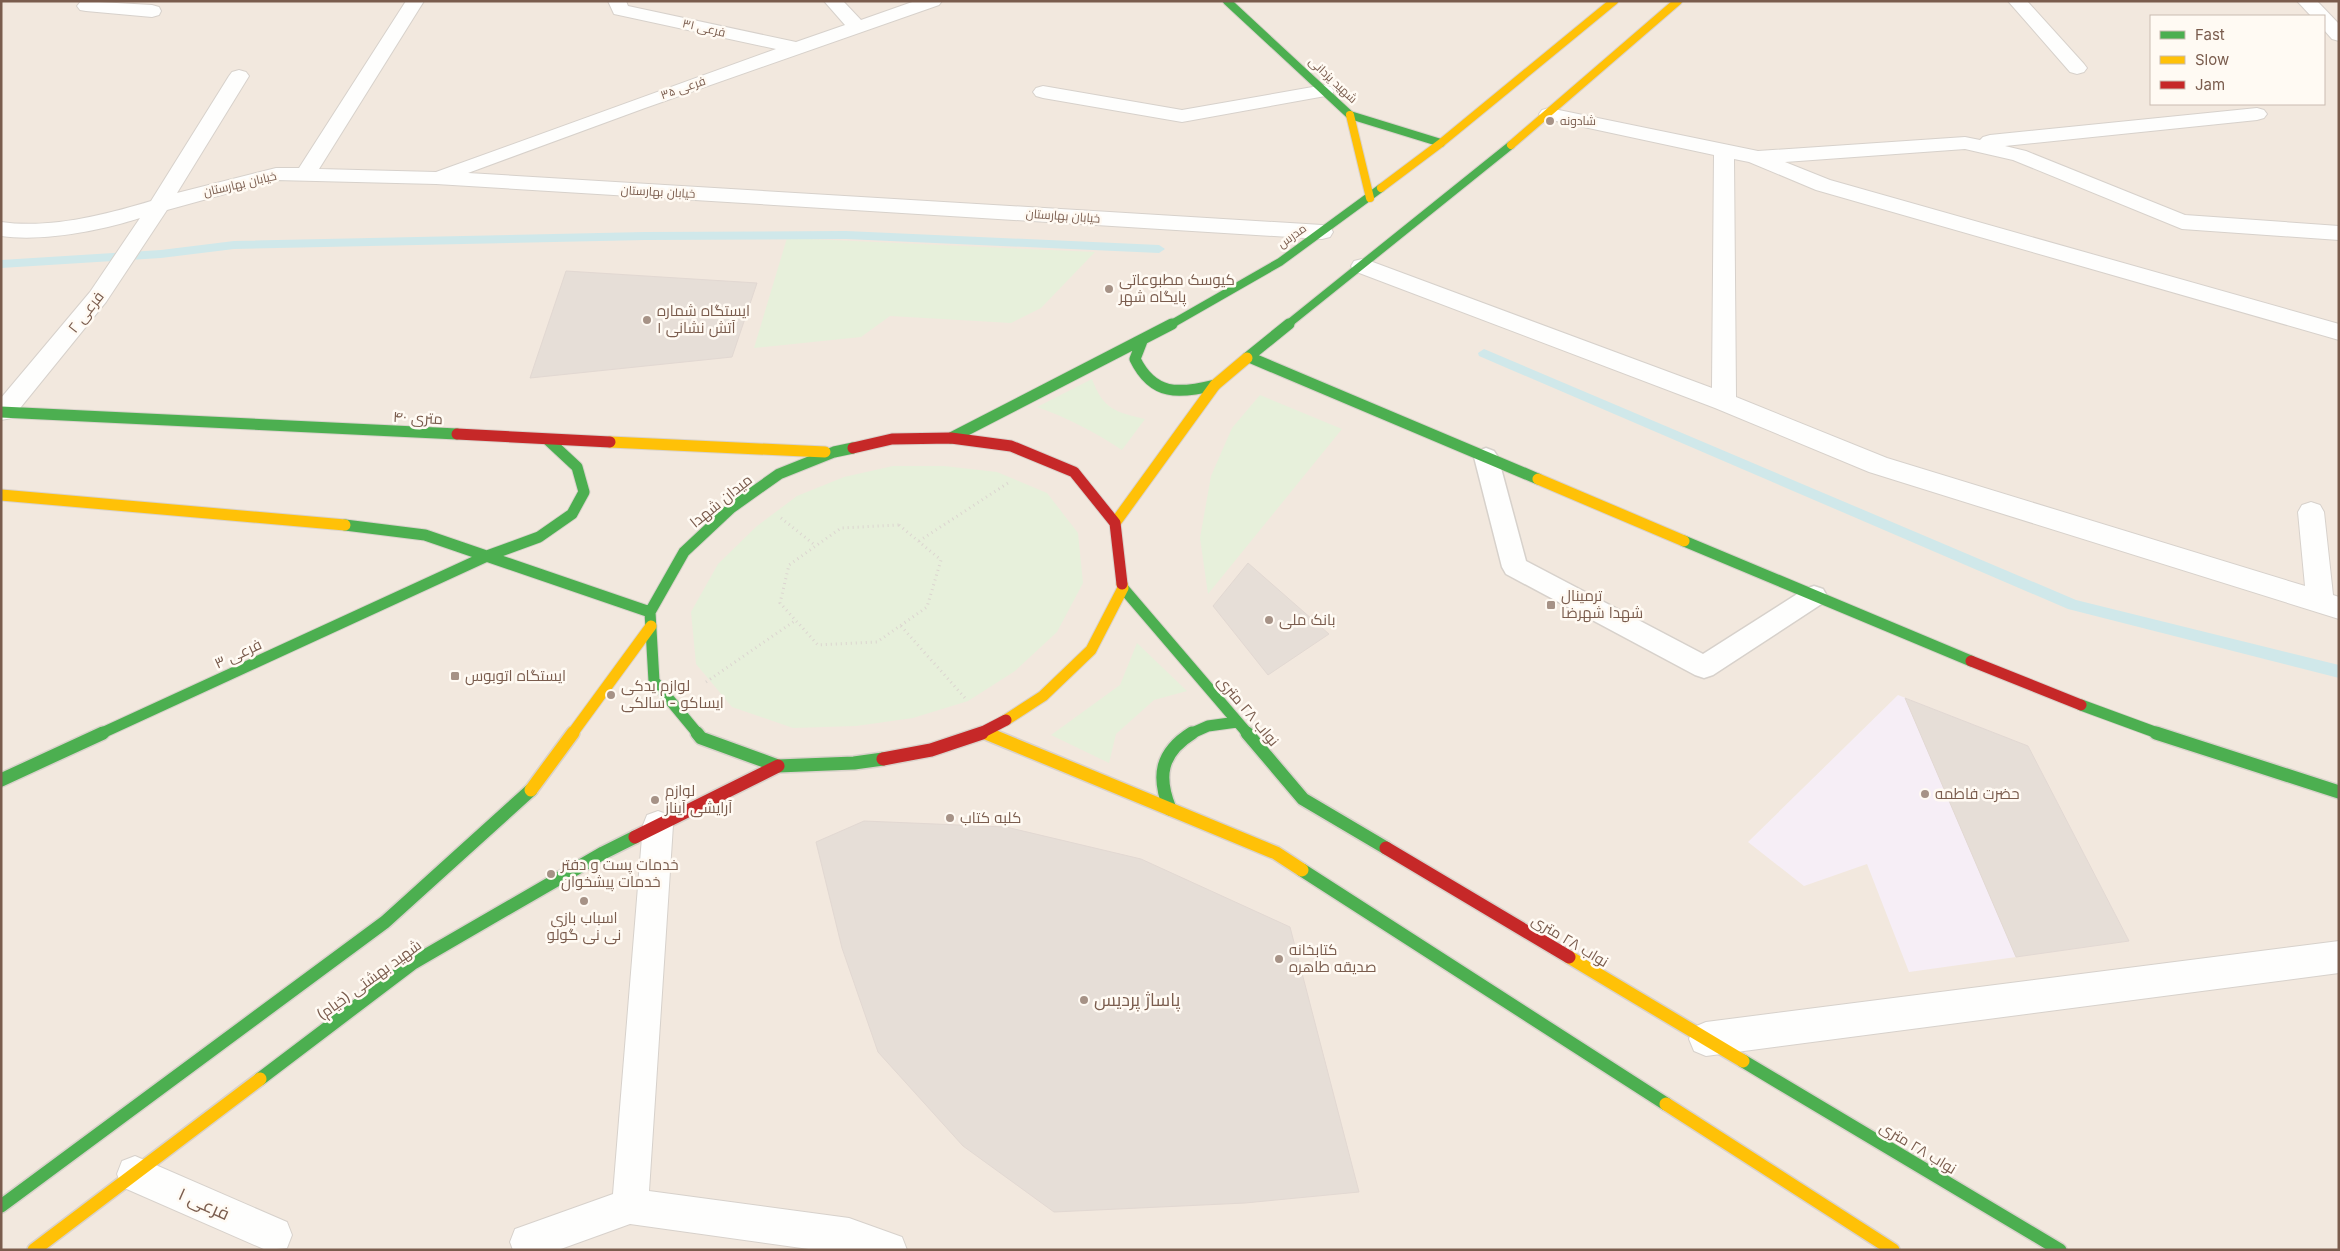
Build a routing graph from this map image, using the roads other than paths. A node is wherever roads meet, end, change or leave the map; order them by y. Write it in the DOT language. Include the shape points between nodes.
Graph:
graph roads {
  1 [pos="92,1"];
  2 [pos="415,1"];
  3 [pos="617,1"];
  4 [pos="834,1"];
  5 [pos="932,1"];
  6 [pos="1227,1"];
  7 [pos="1614,1"];
  8 [pos="1678,1"];
  9 [pos="2017,1"];
  10 [pos="2306,1"];
  11 [pos="152,11"];
  12 [pos="2320,15"];
  13 [pos="2325,21"];
  14 [pos="857,27"];
  15 [pos="2339,35"];
  16 [pos="796,48"];
  17 [pos="2077,68"];
  18 [pos="239,76"];
  19 [pos="1324,91"];
  20 [pos="1043,92"];
  21 [pos="1549,114"];
  22 [pos="2257,114"];
  23 [pos="1350,115"];
  24 [pos="1442,143"];
  25 [pos="1965,143"];
  26 [pos="1724,150"];
  27 [pos="1754,157"];
  28 [pos="305,175"];
  29 [pos="436,178"];
  30 [pos="1370,198"];
  31 [pos="159,205"];
  32 [pos="1,229"];
  33 [pos="1322,232"];
  34 [pos="2339,233"];
  35 [pos="1362,266"];
  36 [pos="2339,332"];
  37 [pos="1142,341"];
  38 [pos="1249,356"];
  39 [pos="1215,385"];
  40 [pos="1724,402"];
  41 [pos="2,412"];
  42 [pos="951,438"];
  43 [pos="548,440"];
  44 [pos="834,452"];
  45 [pos="1486,457"];
  46 [pos="1,495"];
  47 [pos="2311,512"];
  48 [pos="1115,523"];
  49 [pos="487,556"];
  50 [pos="1123,588"];
  51 [pos="1814,596"];
  52 [pos="2329,606"];
  53 [pos="650,612"];
  54 [pos="651,626"];
  55 [pos="1237,722"];
  56 [pos="986,733"];
  57 [pos="778,766"];
  58 [pos="1,780"];
  59 [pos="2339,792"];
  60 [pos="1170,809"];
  61 [pos="658,825"];
  62 [pos="2339,957"];
  63 [pos="1706,1039"];
  64 [pos="135,1174"];
  65 [pos="1,1206"];
  66 [pos="630,1206"];
  67 [pos="274,1235"];
  68 [pos="528,1242"];
  69 [pos="34,1250"];
  70 [pos="889,1250"];
  71 [pos="1892,1250"];
  72 [pos="2060,1250"];
  1 -- 11 [label="street" via="86,6"];
  2 -- 28 [label="street"];
  3 -- 16 [label="street, فرعی ۳۱" via="621,10"];
  4 -- 14 [label="street"];
  5 -- 14 [label="street, فرعی ۳۵"];
  6 -- 19 [label="main road, شهید یزدانی"];
  7 -- 24 [label="main road, مدرس"];
  8 -- 21 [label="main road"];
  9 -- 17 [label="street"];
  10 -- 12 [label="street"];
  13 -- 15 [label="street"];
  14 -- 16 [label="street, فرعی ۳۵"];
  16 -- 29 [label="street, فرعی ۳۵"];
  18 -- 31 [label="street, فرعی ۲"];
  19 -- 20 [label="street" via="1182,116"];
  19 -- 23 [label="main road, شهید یزدانی"];
  21 -- 26 [label="street"];
  21 -- 35 [label="main road"];
  22 -- 25 [label="street"];
  23 -- 24 [label="main road, شهید یزدانی"];
  23 -- 30 [label="main road"];
  24 -- 30 [label="main road, مدرس"];
  25 -- 27 [label="street"];
  25 -- 34 [label="street" via="2019,155 2182,222"];
  26 -- 27 [label="street"];
  26 -- 40 [label="street"];
  27 -- 36 [label="street" via="1823,185"];
  28 -- 29 [label="street, خیابان بهارستان"];
  28 -- 31 [label="street, خیابان بهارستان" via="276,174"];
  29 -- 33 [label="street, خیابان بهارستان"];
  30 -- 33 [label="main road, مدرس"];
  31 -- 32 [label="street, خیابان بهارستان" via="109,221 22,232"];
  31 -- 41 [label="street, فرعی ۲" via="98,297"];
  33 -- 37 [label="main road, مدرس" via="1280,262"];
  35 -- 38 [label="main road" via="1330,288"];
  35 -- 40 [label="street"];
  37 -- 39 [label="main road" via="1134,359 1142,377 1163,389 1190,392"];
  37 -- 42 [label="main road, مدرس"];
  38 -- 39 [label="main road"];
  38 -- 45 [label="main road"];
  39 -- 48 [label="main road"];
  40 -- 52 [label="street" via="1878,465"];
  41 -- 43 [label="main road, ۴۰ متری"];
  42 -- 44 [label="main road, میدان شهدا" via="892,439"];
  42 -- 48 [label="main road, میدان شهدا" via="1011,446 1074,472"];
  43 -- 44 [label="main road, ۴۰ متری"];
  43 -- 49 [label="main road, فرعی ۳" via="577,467 584,492 572,514 540,537"];
  44 -- 53 [label="main road, میدان شهدا" via="779,474 730,508 684,552"];
  45 -- 51 [label="main road"];
  45 -- 51 [label="lane" via="1515,567 1704,667"];
  46 -- 49 [label="main road" via="298,520 425,535"];
  47 -- 52 [label="street"];
  48 -- 50 [label="main road"];
  49 -- 53 [label="main road"];
  49 -- 58 [label="main road, فرعی ۳"];
  50 -- 55 [label="main road, نواب ۲۸ متری"];
  50 -- 56 [label="main road" via="1091,650 1043,696"];
  51 -- 59 [label="main road" via="2140,728"];
  53 -- 54 [label="main road"];
  54 -- 57 [label="main road" via="654,682 701,738"];
  54 -- 65 [label="main road" via="529,792 385,922"];
  55 -- 60 [label="main road" via="1197,728 1181,739 1169,754 1163,772 1163,791"];
  55 -- 63 [label="main road, نواب ۲۸ متری" via="1303,799"];
  56 -- 57 [label="main road" via="919,754"];
  56 -- 60 [label="main road"];
  57 -- 61 [label="main road, شهید بهشتی (خیام)"];
  60 -- 71 [label="main road" via="1276,853"];
  61 -- 64 [label="main road, شهید بهشتی (خیام)" via="603,853 414,963"];
  61 -- 66 [label="street"];
  62 -- 63 [label="street"];
  63 -- 72 [label="main road, نواب ۲۸ متری"];
  64 -- 67 [label="street, فرعی ۱"];
  64 -- 69 [label="main road, شهید بهشتی (خیام)"];
  66 -- 68 [label="street"];
  66 -- 70 [label="street" via="849,1236"];
}
